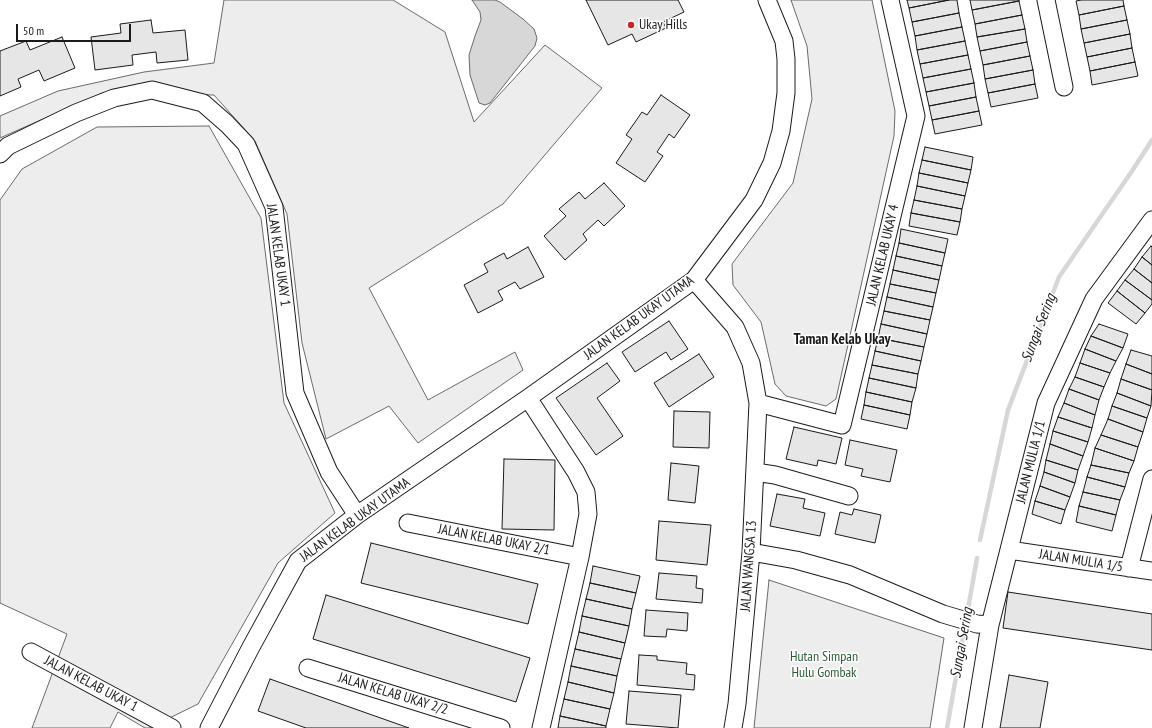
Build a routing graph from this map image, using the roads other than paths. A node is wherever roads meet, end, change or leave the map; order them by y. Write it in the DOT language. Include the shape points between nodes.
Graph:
graph roads {
  1 [pos="767,0"];
  2 [pos="890,0"];
  3 [pos="1046,0"];
  4 [pos="1064,86"];
  5 [pos="0,154"];
  6 [pos="1152,220"];
  7 [pos="694,280"];
  8 [pos="528,398"];
  9 [pos="758,403"];
  10 [pos="755,472"];
  11 [pos="1152,479"];
  12 [pos="849,496"];
  13 [pos="357,515"];
  14 [pos="408,523"];
  15 [pos="1009,550"];
  16 [pos="751,552"];
  17 [pos="580,557"];
  18 [pos="1129,568"];
  19 [pos="1152,572"];
  20 [pos="983,625"];
  21 [pos="31,652"];
  22 [pos="308,668"];
  23 [pos="172,728"];
  24 [pos="209,728"];
  25 [pos="501,728"];
  26 [pos="541,728"];
  27 [pos="733,728"];
  28 [pos="973,728"];
  1 -- 7 [label="street, JALAN KELAB UKAY UTAMA" via="784,41 786,59 786,93 781,131 772,163 754,200"];
  2 -- 9 [label="street, JALAN KELAB UKAY 4" via="916,116 842,426"];
  3 -- 4 [label="street"];
  5 -- 13 [label="street, JALAN KELAB UKAY 1" via="8,146 76,112 114,98 152,90 203,103 227,124 246,144 274,207 295,393 329,472"];
  6 -- 15 [label="street, JALAN MULIA 1/1" via="1094,300 1046,403"];
  7 -- 8 [label="street, JALAN KELAB UKAY UTAMA"];
  7 -- 9 [label="street, JALAN WANGSA 13" via="735,327 751,363"];
  8 -- 13 [label="street, JALAN KELAB UKAY UTAMA"];
  8 -- 17 [label="street" via="586,492 588,514"];
  9 -- 10 [label="street, JALAN WANGSA 13"];
  10 -- 12 [label="street" via="775,475"];
  10 -- 16 [label="street, JALAN WANGSA 13"];
  11 -- 18 [label="street"];
  13 -- 24 [label="street, JALAN KELAB UKAY UTAMA" via="298,561"];
  14 -- 17 [label="street, JALAN KELAB UKAY 2/1"];
  15 -- 18 [label="street, JALAN MULIA 1/5"];
  15 -- 20 [label="street, JALAN MULIA 1/1"];
  16 -- 20 [label="street" via="796,560 850,575 943,614"];
  16 -- 27 [label="street, JALAN WANGSA 13"];
  17 -- 26 [label="street"];
  18 -- 19 [label="street, JALAN MULIA 1/5"];
  20 -- 28 [label="street, JALAN MULIA 1/1"];
  21 -- 23 [label="street, JALAN KELAB UKAY 1"];
  22 -- 25 [label="street, JALAN KELAB UKAY 2/2"];
}
